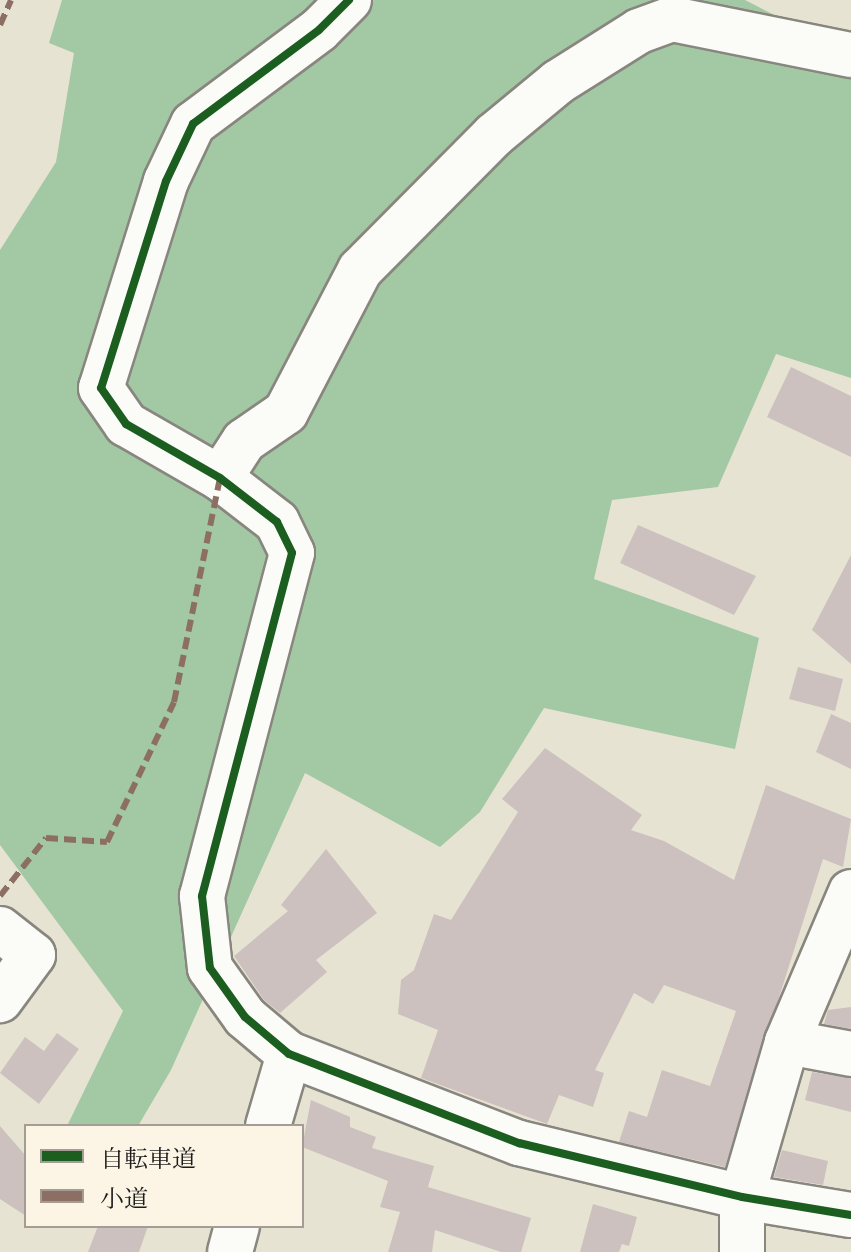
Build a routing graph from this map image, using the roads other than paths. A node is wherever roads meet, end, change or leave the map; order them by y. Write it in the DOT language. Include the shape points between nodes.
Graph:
graph roads {
  1 [pos="349,0"];
  2 [pos="851,55"];
  3 [pos="220,478"];
  4 [pos="851,892"];
  5 [pos="0,929"];
  6 [pos="0,1000"];
  7 [pos="787,1042"];
  8 [pos="289,1054"];
  9 [pos="851,1054"];
  10 [pos="269,1124"];
  11 [pos="742,1197"];
  12 [pos="851,1215"];
  13 [pos="236,1228"];
  14 [pos="230,1252"];
  15 [pos="742,1252"];
  1 -- 3 [label="street" via="319,30 193,124 166,181 101,388 126,424"];
  2 -- 3 [label="street" via="672,19 639,31 558,82 494,135 360,270 286,412 244,441"];
  3 -- 8 [label="street" via="277,522 292,553 202,896 202,924 210,968 245,1017"];
  4 -- 7 [label="street"];
  5 -- 6 [label="street" via="33,955"];
  7 -- 9 [label="street"];
  7 -- 11 [label="street"];
  8 -- 10 [label="street"];
  8 -- 11 [label="street" via="519,1143"];
  11 -- 12 [label="street"];
  11 -- 15 [label="street"];
  13 -- 14 [label="street"];
}
